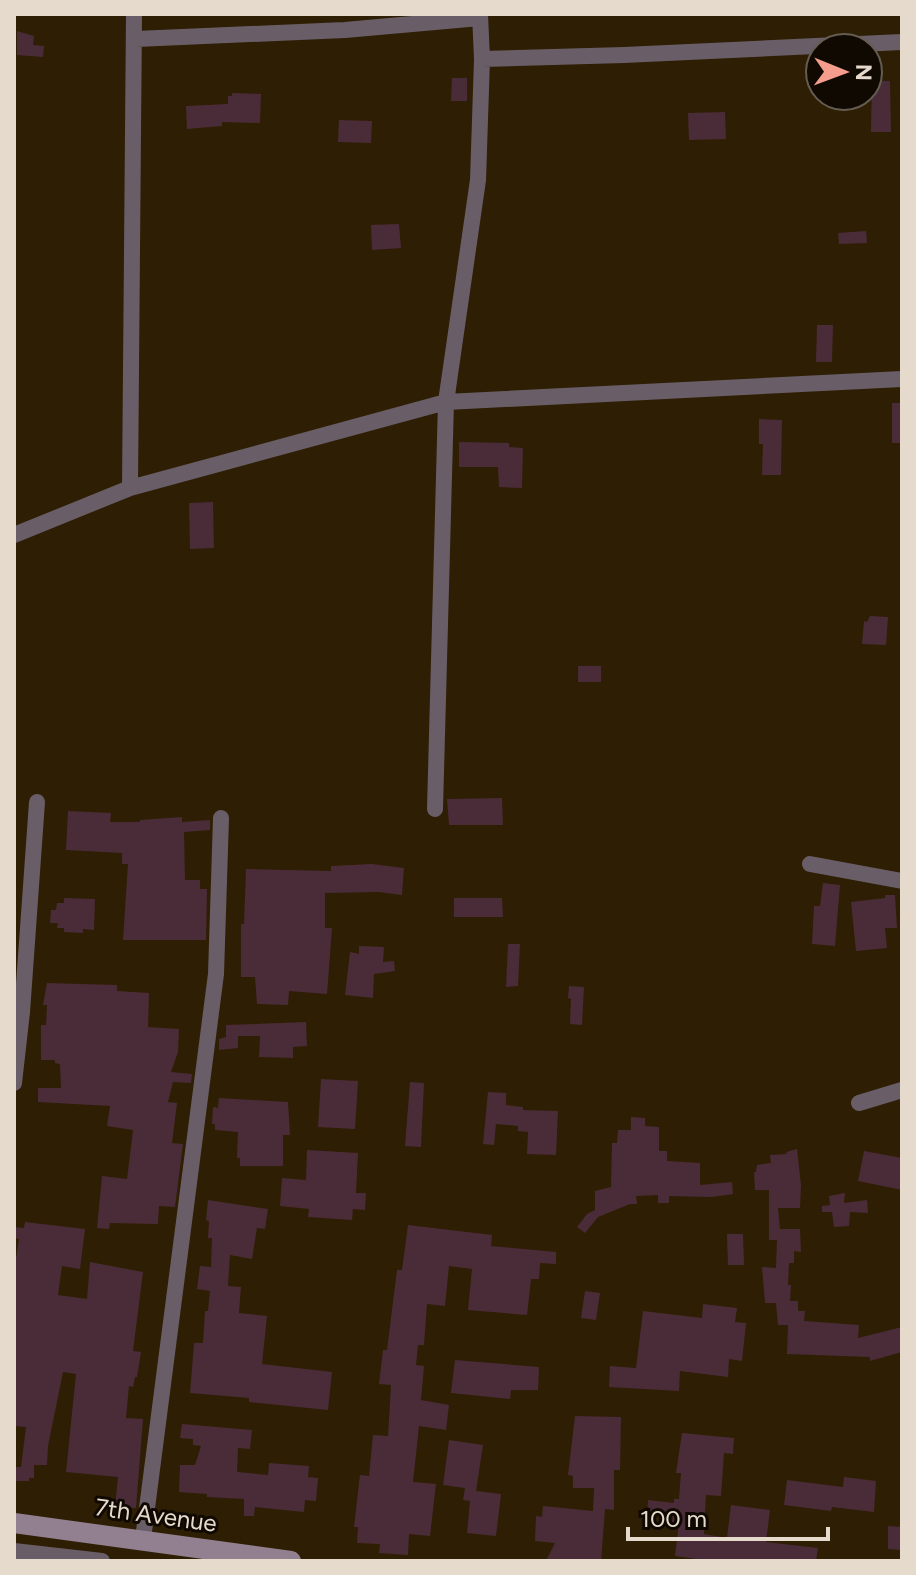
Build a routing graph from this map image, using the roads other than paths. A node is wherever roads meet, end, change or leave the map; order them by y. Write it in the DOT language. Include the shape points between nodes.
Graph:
graph roads {
  1 [pos="134,14"];
  2 [pos="480,16"];
  3 [pos="136,39"];
  4 [pos="902,42"];
  5 [pos="482,59"];
  6 [pos="902,379"];
  7 [pos="446,402"];
  8 [pos="130,488"];
  9 [pos="14,535"];
  10 [pos="37,802"];
  11 [pos="435,809"];
  12 [pos="221,818"];
  13 [pos="810,864"];
  14 [pos="902,881"];
  15 [pos="14,1083"];
  16 [pos="902,1090"];
  17 [pos="859,1103"];
  18 [pos="14,1523"];
  19 [pos="143,1539"];
  20 [pos="14,1551"];
  21 [pos="102,1561"];
  22 [pos="291,1561"];
  1 -- 3 [label="street"];
  2 -- 3 [label="street" via="345,30"];
  2 -- 5 [label="street"];
  3 -- 8 [label="street"];
  4 -- 5 [label="street"];
  5 -- 7 [label="street" via="478,180"];
  6 -- 7 [label="street"];
  7 -- 8 [label="street"];
  7 -- 11 [label="street"];
  8 -- 9 [label="street"];
  10 -- 15 [label="street"];
  12 -- 19 [label="street" via="216,974"];
  13 -- 14 [label="street"];
  16 -- 17 [label="street"];
  18 -- 19 [label="main road, 7th Avenue"];
  19 -- 22 [label="main road, 7th Avenue"];
  20 -- 21 [label="street"];
}
